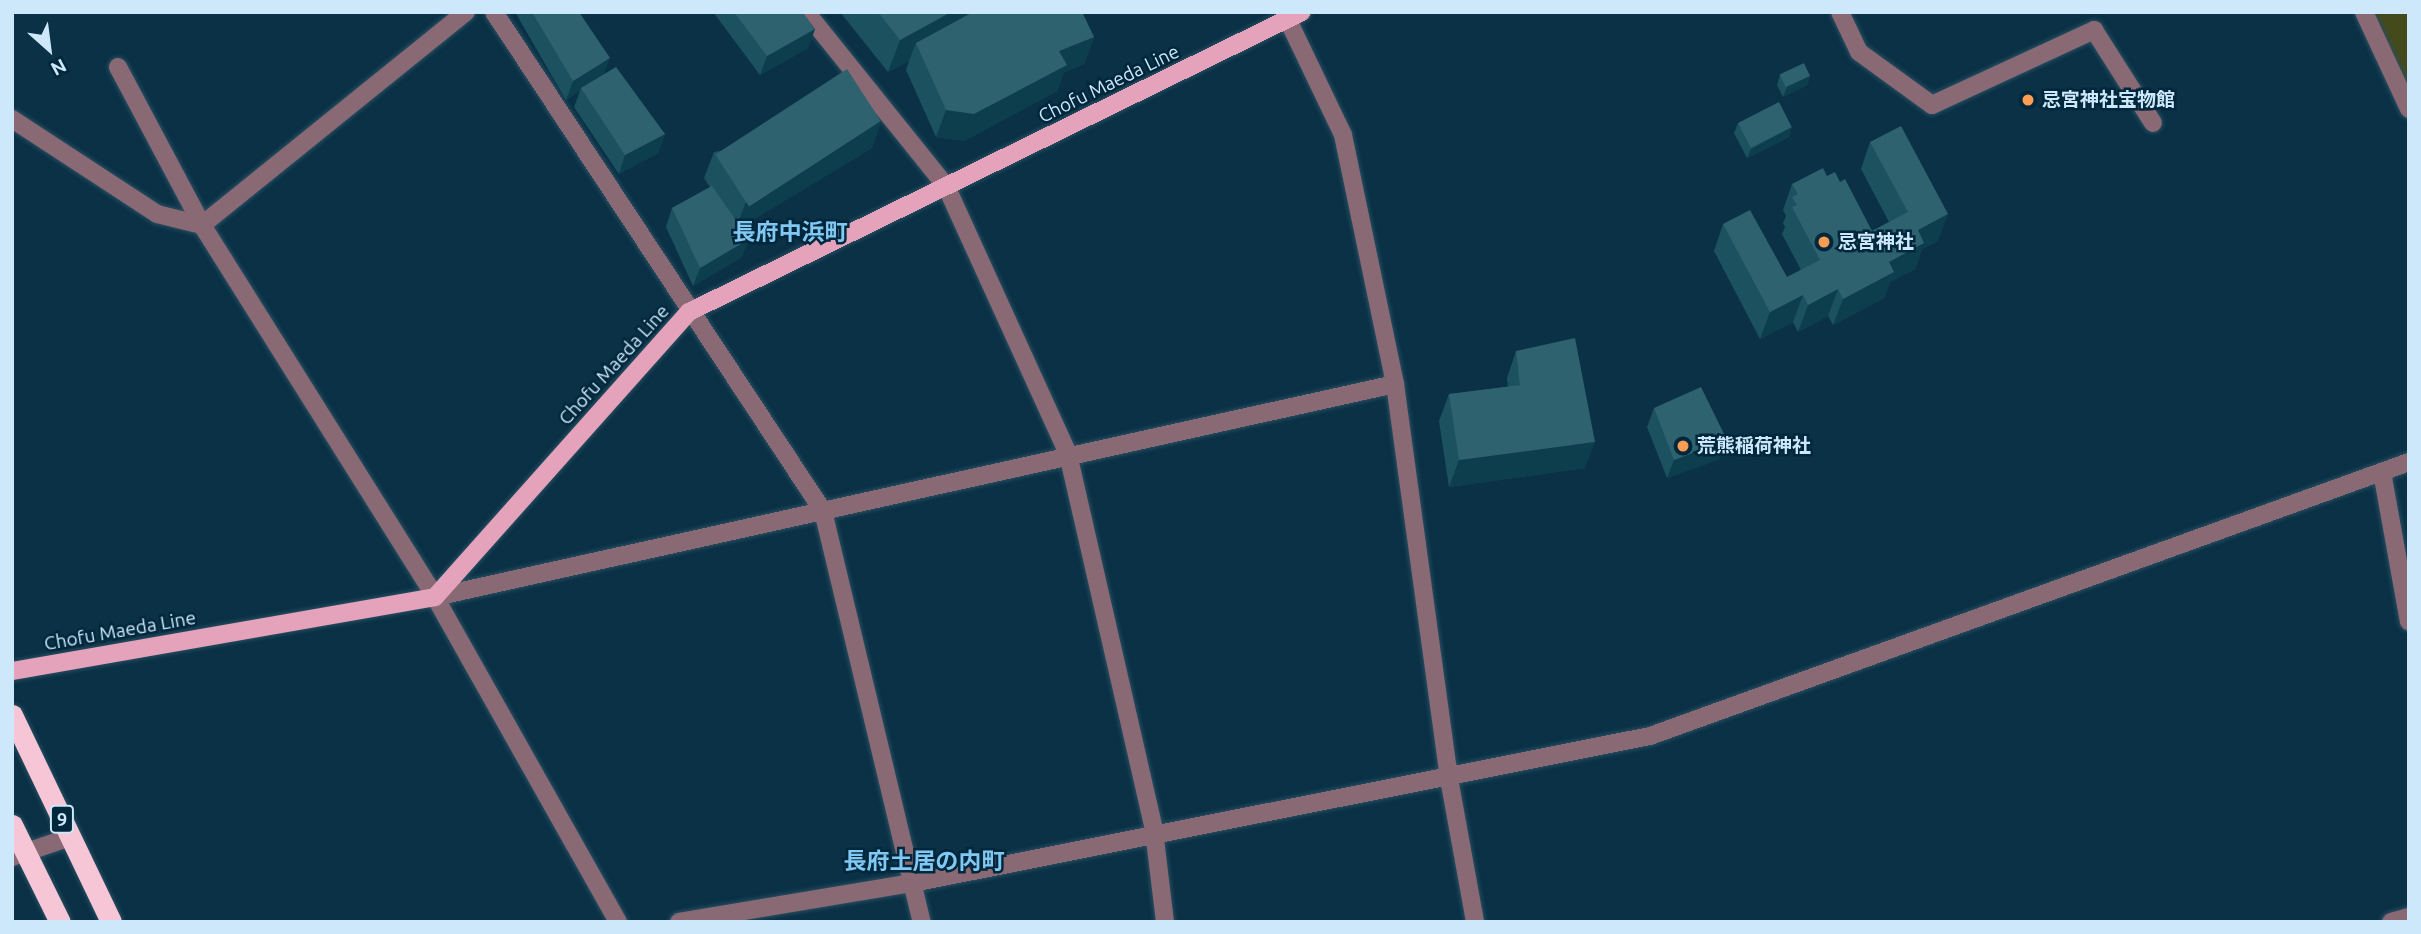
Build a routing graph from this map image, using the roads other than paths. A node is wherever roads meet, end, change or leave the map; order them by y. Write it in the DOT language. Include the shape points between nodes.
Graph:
graph roads {
  1 [pos="466,12"];
  2 [pos="494,12"];
  3 [pos="806,12"];
  4 [pos="1840,12"];
  5 [pos="2364,12"];
  6 [pos="1291,15"];
  7 [pos="118,67"];
  8 [pos="2409,109"];
  9 [pos="12,119"];
  10 [pos="2153,123"];
  11 [pos="946,186"];
  12 [pos="202,225"];
  13 [pos="689,313"];
  14 [pos="1395,384"];
  15 [pos="1068,454"];
  16 [pos="2409,462"];
  17 [pos="2382,472"];
  18 [pos="823,511"];
  19 [pos="435,597"];
  20 [pos="2409,622"];
  21 [pos="12,671"];
  22 [pos="12,715"];
  23 [pos="1448,773"];
  24 [pos="12,825"];
  25 [pos="1154,831"];
  26 [pos="71,837"];
  27 [pos="19,854"];
  28 [pos="914,883"];
  29 [pos="2409,917"];
  30 [pos="60,922"];
  31 [pos="111,922"];
  32 [pos="618,922"];
  33 [pos="679,922"];
  34 [pos="922,922"];
  35 [pos="1166,922"];
  36 [pos="1475,922"];
  37 [pos="2391,922"];
  1 -- 12 [label="street"];
  2 -- 13 [label="street"];
  3 -- 11 [label="street"];
  4 -- 10 [label="street" via="1859,52 1932,105 2094,30"];
  5 -- 8 [label="street"];
  6 -- 11 [label="main road, Chofu Maeda Line"];
  6 -- 14 [label="street" via="1343,135"];
  7 -- 12 [label="street"];
  9 -- 12 [label="street" via="157,214"];
  11 -- 13 [label="main road, Chofu Maeda Line"];
  11 -- 15 [label="street"];
  12 -- 19 [label="street"];
  13 -- 18 [label="street"];
  13 -- 19 [label="main road, Chofu Maeda Line"];
  14 -- 15 [label="street"];
  14 -- 23 [label="street"];
  15 -- 18 [label="street"];
  15 -- 25 [label="street"];
  16 -- 17 [label="street"];
  17 -- 20 [label="street"];
  17 -- 23 [label="street" via="1650,736"];
  18 -- 19 [label="street"];
  18 -- 28 [label="street"];
  19 -- 21 [label="main road, Chofu Maeda Line"];
  19 -- 32 [label="street"];
  22 -- 26 [label="highway, 9"];
  23 -- 25 [label="street"];
  23 -- 36 [label="street"];
  24 -- 27 [label="highway"];
  25 -- 28 [label="street"];
  25 -- 35 [label="street"];
  26 -- 27 [label="street"];
  26 -- 31 [label="highway, 9"];
  27 -- 30 [label="highway"];
  28 -- 33 [label="street"];
  28 -- 34 [label="street"];
  29 -- 37 [label="street"];
}
